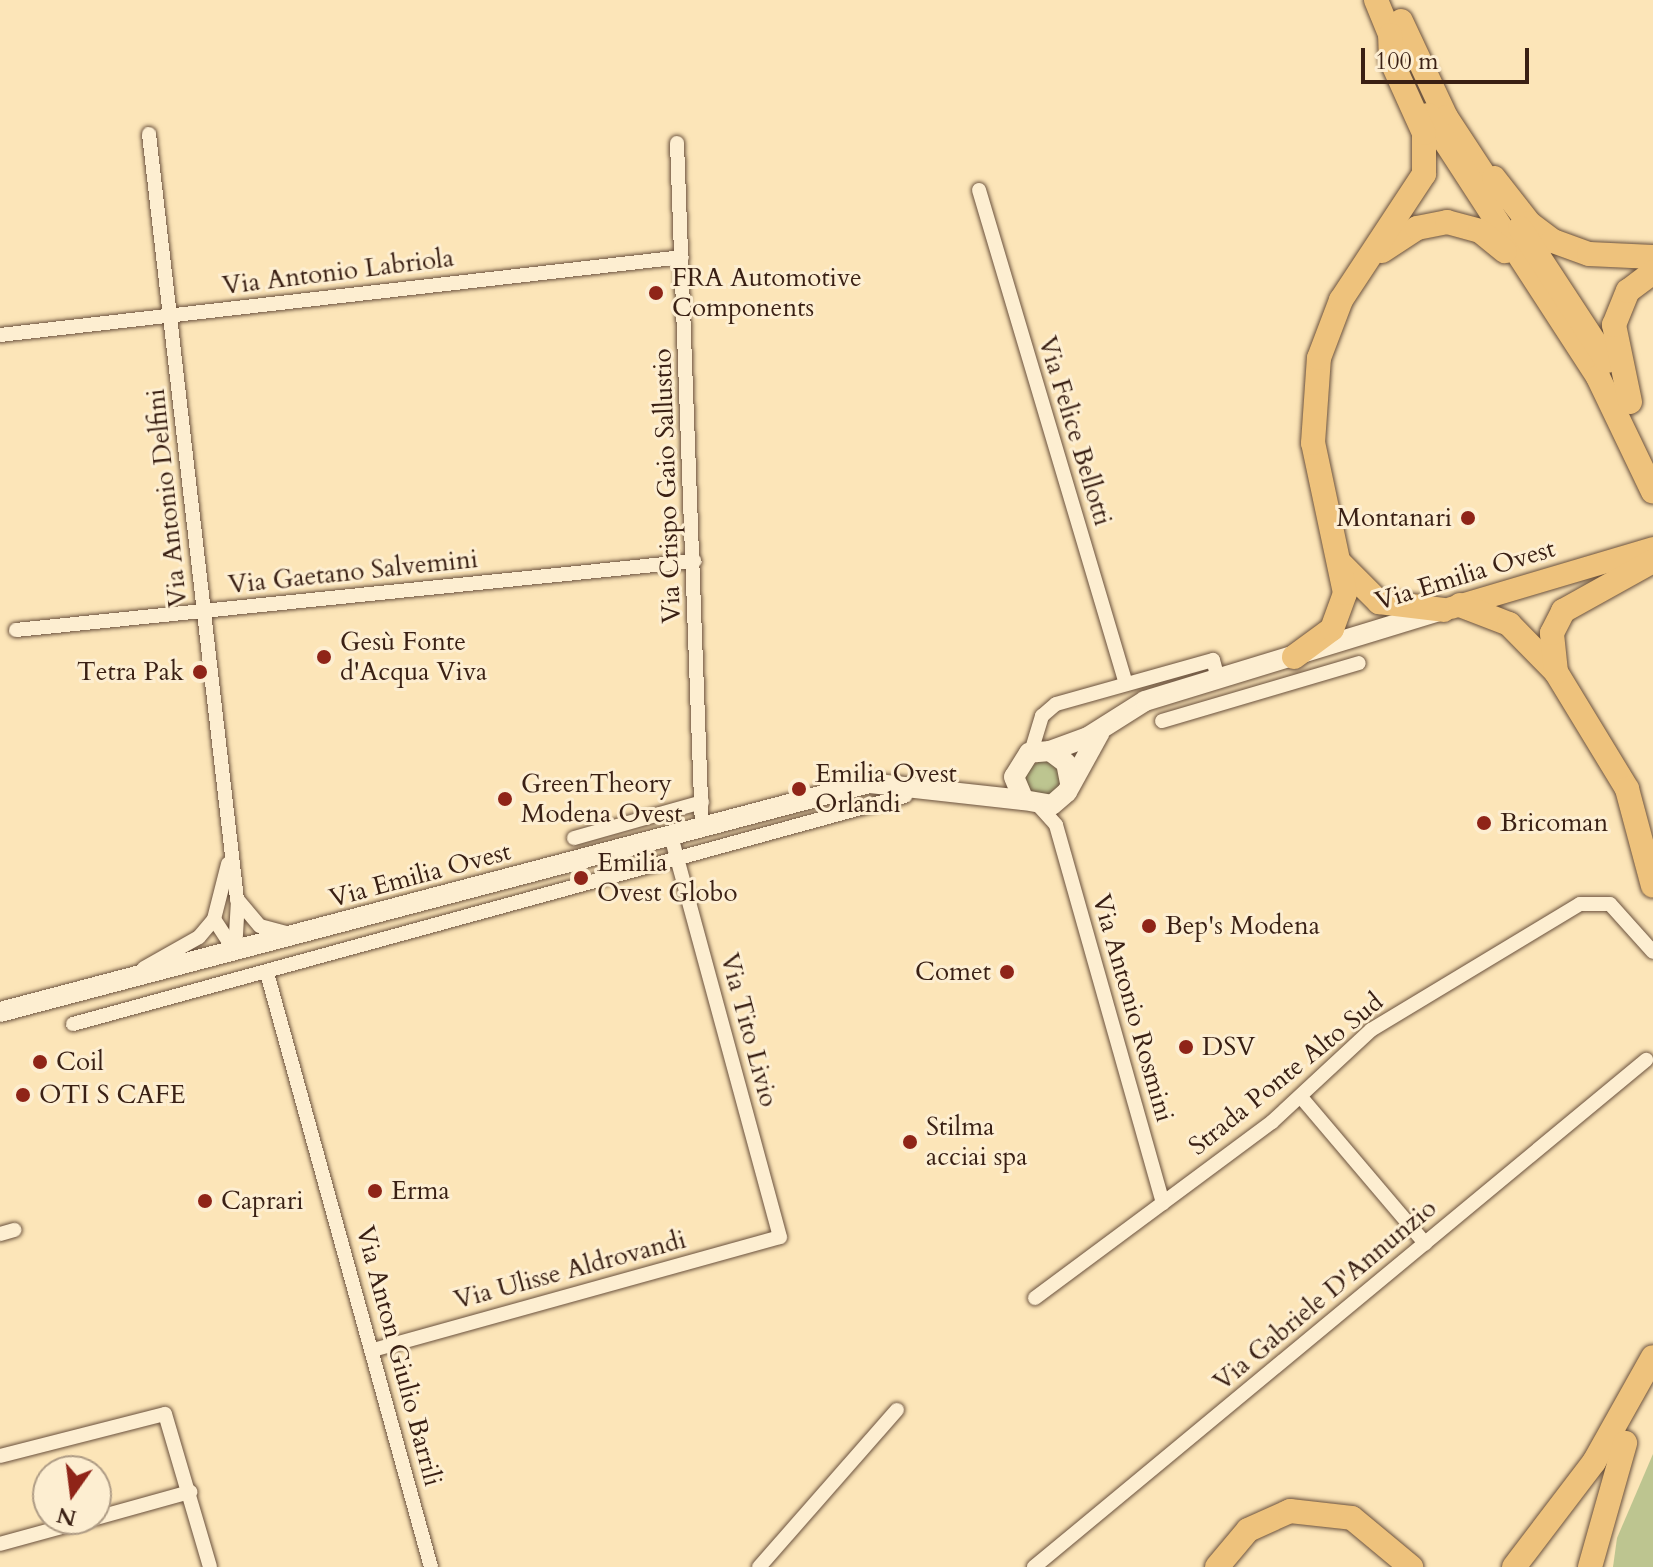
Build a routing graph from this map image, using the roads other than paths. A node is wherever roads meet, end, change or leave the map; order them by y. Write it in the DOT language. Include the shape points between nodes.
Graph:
graph roads {
  1 [pos="1376,0"];
  2 [pos="1392,0"];
  3 [pos="1388,31"];
  4 [pos="1446,117"];
  5 [pos="149,134"];
  6 [pos="677,143"];
  7 [pos="979,190"];
  8 [pos="682,257"];
  9 [pos="1653,257"];
  10 [pos="1367,261"];
  11 [pos="1653,272"];
  12 [pos="170,315"];
  13 [pos="1560,315"];
  14 [pos="0,335"];
  15 [pos="1630,402"];
  16 [pos="1643,440"];
  17 [pos="1653,492"];
  18 [pos="1653,548"];
  19 [pos="694,561"];
  20 [pos="1653,561"];
  21 [pos="1341,564"];
  22 [pos="1452,607"];
  23 [pos="204,611"];
  24 [pos="16,630"];
  25 [pos="1359,663"];
  26 [pos="1298,668"];
  27 [pos="1556,672"];
  28 [pos="1218,679"];
  29 [pos="1126,684"];
  30 [pos="1162,721"];
  31 [pos="1102,729"];
  32 [pos="1042,748"];
  33 [pos="1015,768"];
  34 [pos="1066,791"];
  35 [pos="948,793"];
  36 [pos="905,796"];
  37 [pos="702,802"];
  38 [pos="1032,804"];
  39 [pos="1056,825"];
  40 [pos="702,827"];
  41 [pos="671,836"];
  42 [pos="574,838"];
  43 [pos="230,856"];
  44 [pos="677,857"];
  45 [pos="1651,876"];
  46 [pos="237,899"];
  47 [pos="398,911"];
  48 [pos="214,919"];
  49 [pos="406,935"];
  50 [pos="299,936"];
  51 [pos="235,951"];
  52 [pos="1653,952"];
  53 [pos="267,973"];
  54 [pos="123,980"];
  55 [pos="0,1012"];
  56 [pos="73,1024"];
  57 [pos="1646,1060"];
  58 [pos="1301,1097"];
  59 [pos="1163,1203"];
  60 [pos="780,1237"];
  61 [pos="1425,1243"];
  62 [pos="1035,1298"];
  63 [pos="373,1350"];
  64 [pos="1653,1357"];
  65 [pos="1653,1395"];
  66 [pos="897,1410"];
  67 [pos="1625,1443"];
  68 [pos="0,1456"];
  69 [pos="190,1492"];
  70 [pos="112,1513"];
  71 [pos="33,1535"];
  72 [pos="0,1544"];
  73 [pos="210,1567"];
  74 [pos="431,1567"];
  75 [pos="759,1567"];
  76 [pos="1034,1567"];
  77 [pos="1217,1567"];
  78 [pos="1411,1567"];
  79 [pos="1514,1567"];
  80 [pos="1535,1567"];
  81 [pos="1590,1567"];
  1 -- 3 [label="highway"];
  2 -- 4 [label="highway"];
  3 -- 10 [label="highway" via="1391,60 1424,133 1426,163 1412,202"];
  3 -- 13 [label="highway" via="1446,149"];
  4 -- 9 [label="highway" via="1543,235 1589,254"];
  4 -- 15 [label="highway"];
  5 -- 12 [label="street, Via Antonio Delfini"];
  6 -- 8 [label="street, Via Crispo Gaio Sallustio"];
  7 -- 29 [label="street, Via Felice Bellotti"];
  8 -- 12 [label="street, Via Antonio Labriola"];
  8 -- 19 [label="street, Via Crispo Gaio Sallustio"];
  10 -- 13 [label="highway" via="1417,228 1461,224 1497,243"];
  10 -- 21 [label="highway" via="1329,325 1315,382 1318,477"];
  11 -- 15 [label="highway" via="1628,291 1614,325"];
  12 -- 14 [label="street, Via Antonio Labriola"];
  12 -- 23 [label="street, Via Antonio Delfini"];
  13 -- 16 [label="highway"];
  15 -- 16 [label="highway"];
  16 -- 17 [label="highway"];
  18 -- 22 [label="main road, Via Emilia Ovest"];
  19 -- 23 [label="street, Via Gaetano Salvemini"];
  19 -- 37 [label="street, Via Crispo Gaio Sallustio"];
  20 -- 27 [label="highway" via="1563,611 1552,633"];
  21 -- 22 [label="highway" via="1379,602"];
  21 -- 26 [label="highway" via="1345,593 1332,629"];
  22 -- 26 [label="main road, Via Emilia Ovest"];
  22 -- 27 [label="highway" via="1509,624"];
  23 -- 24 [label="street, Via Gaetano Salvemini"];
  23 -- 43 [label="street, Via Antonio Delfini"];
  25 -- 26 [label="street, Via Emilia Ovest"];
  26 -- 28 [label="main road, Via Emilia Ovest"];
  26 -- 30 [label="street, Via Emilia Ovest"];
  27 -- 45 [label="highway" via="1627,789"];
  28 -- 29 [label="street" via="1213,660"];
  28 -- 31 [label="main road, Via Emilia Ovest" via="1145,701"];
  29 -- 32 [label="street" via="1056,704 1042,716"];
  31 -- 32 [label="main road, Via Emilia Ovest"];
  31 -- 34 [label="main road, Via Emilia Ovest"];
  32 -- 33 [label="main road, Via Emilia Ovest"];
  32 -- 34 [label="main road" via="1066,763"];
  33 -- 35 [label="main road, Via Emilia Ovest" via="996,787"];
  33 -- 38 [label="main road"];
  34 -- 38 [label="main road"];
  34 -- 39 [label="street"];
  35 -- 38 [label="main road, Via Emilia Ovest"];
  35 -- 40 [label="main road, Via Emilia Ovest" via="869,783"];
  36 -- 44 [label="street, Via Emilia Ovest"];
  37 -- 40 [label="street, Via Crispo Gaio Sallustio"];
  37 -- 42 [label="street"];
  38 -- 39 [label="street"];
  39 -- 59 [label="street, Via Antonio Rosmini"];
  40 -- 41 [label="main road, Via Emilia Ovest"];
  41 -- 44 [label="street, Via Tito Livio"];
  41 -- 47 [label="main road, Via Emilia Ovest"];
  43 -- 46 [label="street, Via Antonio Delfini"];
  43 -- 48 [label="street"];
  44 -- 49 [label="street, Via Emilia Ovest"];
  44 -- 60 [label="street, Via Tito Livio"];
  46 -- 50 [label="street" via="260,926"];
  46 -- 51 [label="street, Via Antonio Delfini"];
  47 -- 49 [label="street"];
  47 -- 50 [label="main road, Via Emilia Ovest"];
  48 -- 51 [label="street"];
  48 -- 54 [label="street" via="199,937"];
  49 -- 53 [label="street, Via Emilia Ovest"];
  50 -- 51 [label="main road, Via Emilia Ovest"];
  51 -- 54 [label="main road, Via Emilia Ovest"];
  52 -- 58 [label="street, Strada Ponte Alto Sud" via="1610,904 1580,904 1371,1030"];
  53 -- 56 [label="street, Via Emilia Ovest"];
  53 -- 63 [label="street, Via Anton Giulio Barrili"];
  54 -- 55 [label="main road, Via Emilia Ovest"];
  57 -- 61 [label="street, Via Gabriele D'Annunzio"];
  58 -- 59 [label="street, Strada Ponte Alto Sud"];
  58 -- 61 [label="street"];
  59 -- 62 [label="street, Strada Ponte Alto Sud"];
  60 -- 63 [label="street, Via Ulisse Aldrovandi"];
  61 -- 76 [label="street, Via Gabriele D'Annunzio"];
  63 -- 74 [label="street, Via Anton Giulio Barrili"];
  64 -- 79 [label="highway" via="1594,1462"];
  65 -- 67 [label="highway"];
  66 -- 75 [label="street"];
  67 -- 80 [label="highway"];
  67 -- 81 [label="highway"];
  68 -- 69 [label="street" via="165,1414"];
  69 -- 70 [label="street"];
  69 -- 73 [label="street"];
  71 -- 72 [label="street"];
  77 -- 78 [label="highway" via="1248,1530 1290,1511 1327,1511 1375,1532"];
}
